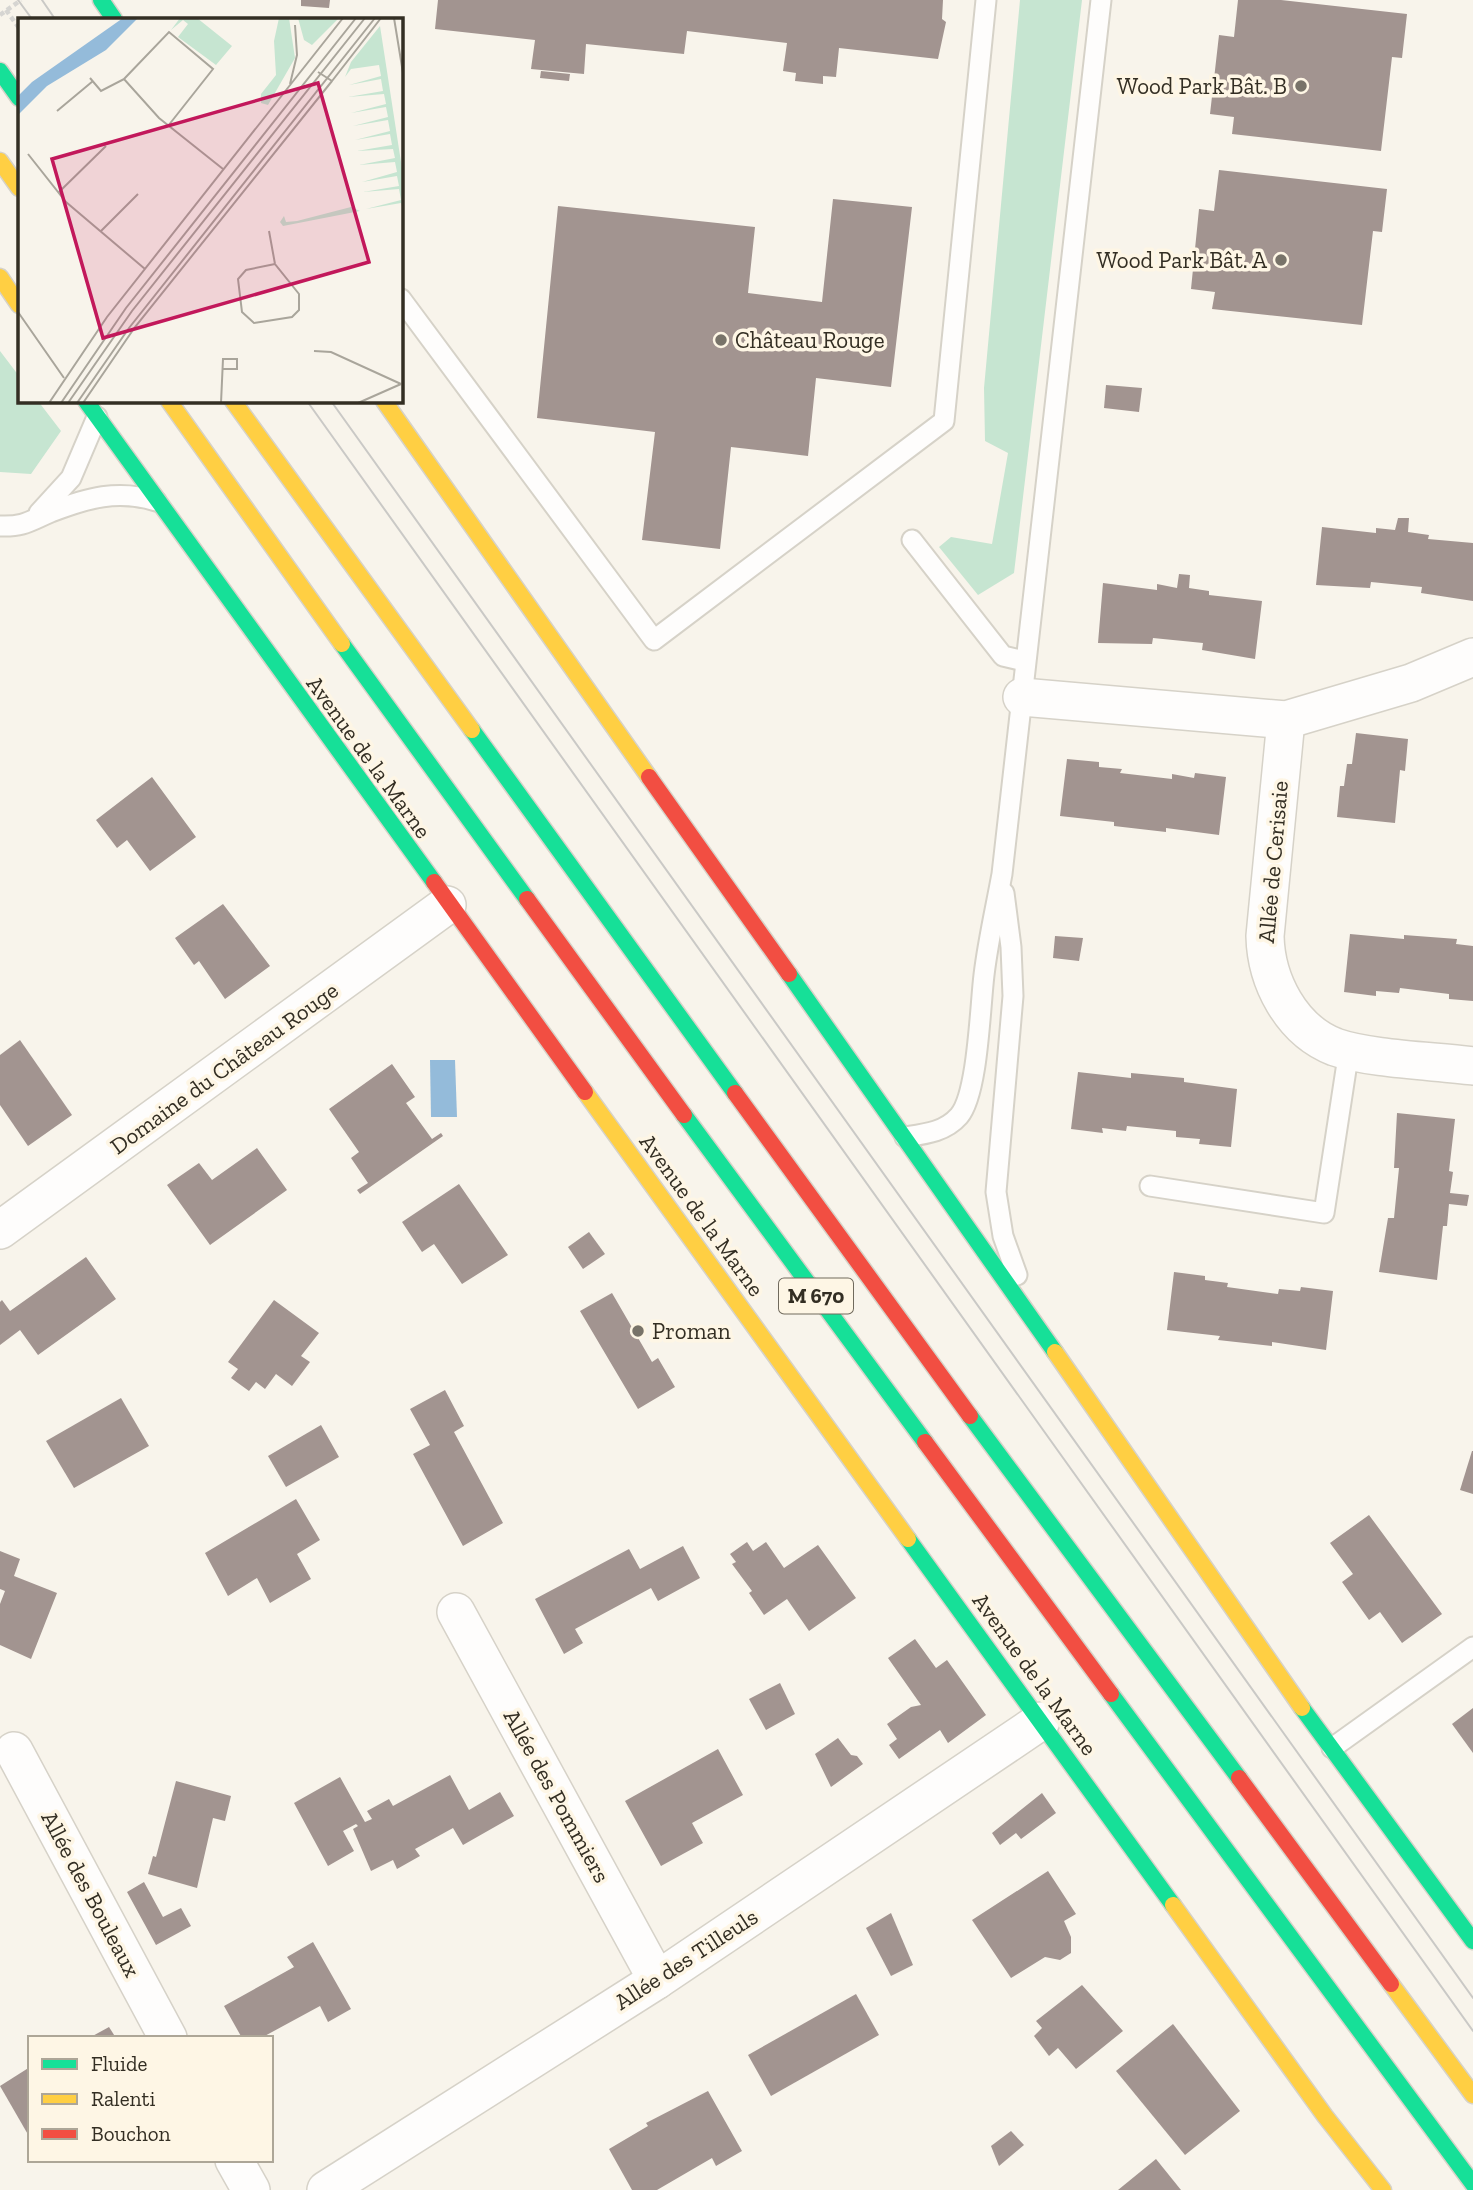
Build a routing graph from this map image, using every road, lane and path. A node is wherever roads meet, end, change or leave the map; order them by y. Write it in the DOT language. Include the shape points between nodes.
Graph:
graph roads {
  1 [pos="21,0"];
  2 [pos="101,0"];
  3 [pos="986,0"];
  4 [pos="1101,0"];
  5 [pos="6,10"];
  6 [pos="0,15"];
  7 [pos="113,18"];
  8 [pos="18,27"];
  9 [pos="0,71"];
  10 [pos="18,97"];
  11 [pos="0,161"];
  12 [pos="18,187"];
  13 [pos="0,277"];
  14 [pos="402,300"];
  15 [pos="18,304"];
  16 [pos="87,402"];
  17 [pos="171,402"];
  18 [pos="234,402"];
  19 [pos="385,402"];
  20 [pos="97,417"];
  21 [pos="158,502"];
  22 [pos="0,526"];
  23 [pos="21,527"];
  24 [pos="912,540"];
  25 [pos="1473,657"];
  26 [pos="1023,679"];
  27 [pos="1286,720"];
  28 [pos="1002,874"];
  29 [pos="447,905"];
  30 [pos="1349,1050"];
  31 [pos="1473,1066"];
  32 [pos="905,1137"];
  33 [pos="1150,1186"];
  34 [pos="0,1230"];
  35 [pos="1034,1322"];
  36 [pos="456,1612"];
  37 [pos="1473,1647"];
  38 [pos="1041,1721"];
  39 [pos="1332,1748"];
  40 [pos="14,1751"];
  41 [pos="1473,1941"];
  42 [pos="657,1980"];
  43 [pos="167,2036"];
  44 [pos="1473,2095"];
  45 [pos="235,2162"];
  46 [pos="1473,2183"];
  47 [pos="251,2190"];
  48 [pos="326,2190"];
  49 [pos="1383,2190"];
  1 -- 5 [label="path"];
  2 -- 7 [label="main road"];
  3 -- 14 [label="lane" via="944,421 654,640"];
  4 -- 26 [label="lane"];
  5 -- 6 [label="path"];
  5 -- 8 [label="path"];
  9 -- 10 [label="main road"];
  11 -- 12 [label="main road"];
  13 -- 15 [label="main road"];
  16 -- 20 [label="main road, Avenue de la Marne"];
  17 -- 46 [label="main road, Avenue de la Marne / M 670" via="772,1237"];
  18 -- 44 [label="main road, M 670" via="919,1346"];
  19 -- 32 [label="main road" via="627,751"];
  20 -- 21 [label="main road, Avenue de la Marne"];
  20 -- 23 [label="lane" via="71,478 44,510"];
  21 -- 23 [label="lane" via="115,494 83,500"];
  21 -- 29 [label="main road, Avenue de la Marne"];
  22 -- 23 [label="lane"];
  24 -- 26 [label="lane"];
  25 -- 27 [label="street" via="1411,683"];
  26 -- 27 [label="street"];
  26 -- 28 [label="lane"];
  27 -- 30 [label="street, Allée de Cerisaie" via="1266,956 1280,996 1292,1014 1320,1039"];
  28 -- 32 [label="lane" via="967,1102 946,1128"];
  28 -- 35 [label="lane" via="1013,996 996,1192 1003,1236"];
  29 -- 34 [label="street, Domaine du Château Rouge"];
  29 -- 38 [label="main road, Avenue de la Marne"];
  30 -- 31 [label="street, Allée de Cerisaie"];
  30 -- 33 [label="lane" via="1324,1213"];
  32 -- 35 [label="main road"];
  35 -- 39 [label="main road"];
  36 -- 42 [label="street, Allée des Pommiers"];
  37 -- 39 [label="lane"];
  38 -- 42 [label="street, Allée des Tilleuls"];
  38 -- 49 [label="main road, Avenue de la Marne"];
  39 -- 41 [label="main road"];
  40 -- 43 [label="street, Allée des Bouleaux"];
  42 -- 48 [label="street, Allée des Tilleuls"];
  45 -- 47 [label="street"];
}
